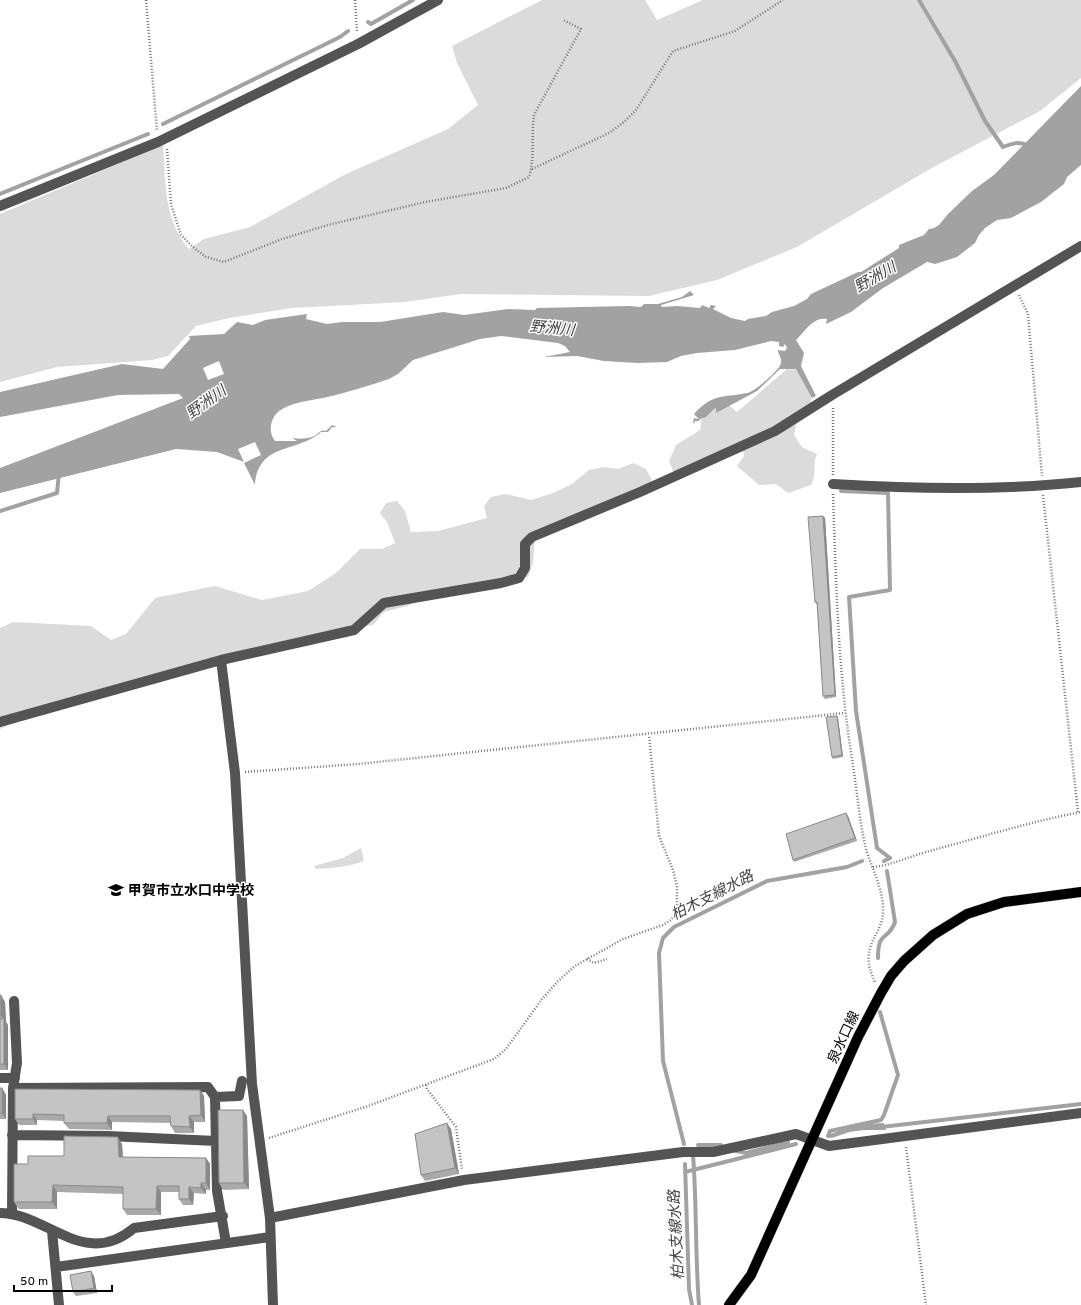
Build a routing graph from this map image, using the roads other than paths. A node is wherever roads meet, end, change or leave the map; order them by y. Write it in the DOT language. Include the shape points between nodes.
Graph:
graph roads {
  1 [pos="438,0"];
  2 [pos="0,206"];
  3 [pos="1081,246"];
  4 [pos="1081,482"];
  5 [pos="833,484"];
  6 [pos="221,660"];
  7 [pos="0,722"];
  8 [pos="1081,892"];
  9 [pos="14,1001"];
  10 [pos="0,1078"];
  11 [pos="15,1078"];
  12 [pos="242,1081"];
  13 [pos="13,1088"];
  14 [pos="215,1097"];
  15 [pos="1081,1113"];
  16 [pos="12,1135"];
  17 [pos="812,1140"];
  18 [pos="216,1141"];
  19 [pos="0,1213"];
  20 [pos="12,1213"];
  21 [pos="223,1216"];
  22 [pos="270,1218"];
  23 [pos="52,1231"];
  24 [pos="270,1237"];
  25 [pos="226,1243"];
  26 [pos="56,1267"];
  27 [pos="59,1305"];
  28 [pos="273,1305"];
  29 [pos="729,1305"];
  1 -- 2 [label="street" via="358,44 162,140"];
  3 -- 6 [label="street" via="775,431 532,537 525,544 524,568 519,578 384,603 354,630"];
  4 -- 5 [label="street" via="1042,486 893,488"];
  6 -- 7 [label="street"];
  6 -- 22 [label="street" via="235,773 252,1084"];
  8 -- 17 [label="main road, 泉水口線" via="1004,902 967,914 918,948 891,976 881,993 858,1037"];
  9 -- 11 [label="street" via="17,1063"];
  10 -- 11 [label="street"];
  11 -- 13 [label="street"];
  12 -- 14 [label="street" via="240,1096"];
  13 -- 14 [label="street" via="208,1087"];
  13 -- 16 [label="street"];
  14 -- 18 [label="street"];
  15 -- 17 [label="street" via="830,1146"];
  16 -- 18 [label="street"];
  16 -- 20 [label="street"];
  17 -- 22 [label="street" via="796,1134 714,1152 683,1152 464,1180"];
  17 -- 29 [label="main road, 泉水口線" via="751,1275"];
  18 -- 21 [label="street" via="217,1191"];
  19 -- 20 [label="street"];
  20 -- 23 [label="street"];
  21 -- 23 [label="street" via="134,1228 123,1237 96,1242 79,1242"];
  21 -- 25 [label="street"];
  22 -- 24 [label="street"];
  23 -- 26 [label="street"];
  24 -- 25 [label="street"];
  24 -- 28 [label="street"];
  25 -- 26 [label="street"];
  26 -- 27 [label="street"];
}
